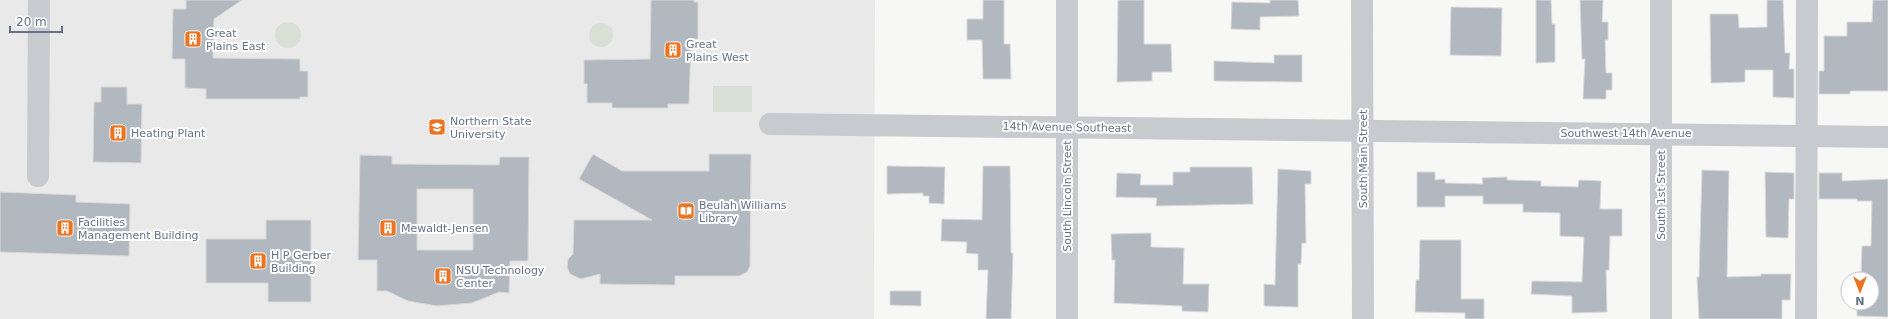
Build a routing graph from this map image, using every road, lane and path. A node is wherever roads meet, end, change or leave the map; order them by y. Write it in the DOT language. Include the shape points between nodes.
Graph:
graph roads {
  1 [pos="40,0"];
  2 [pos="1067,0"];
  3 [pos="1362,0"];
  4 [pos="1661,0"];
  5 [pos="1807,0"];
  6 [pos="770,124"];
  7 [pos="1067,126"];
  8 [pos="1363,131"];
  9 [pos="1661,133"];
  10 [pos="1807,135"];
  11 [pos="1888,137"];
  12 [pos="38,176"];
  13 [pos="1067,319"];
  14 [pos="1363,319"];
  15 [pos="1661,319"];
  16 [pos="1806,319"];
  1 -- 12 [label="street"];
  2 -- 7 [label="street, South Lincoln Street"];
  3 -- 8 [label="street, South Main Street"];
  4 -- 9 [label="street, South 1st Street"];
  5 -- 10 [label="street"];
  6 -- 7 [label="street, 14th Avenue Southeast"];
  7 -- 8 [label="street, 14th Avenue Southeast"];
  7 -- 13 [label="street, South Lincoln Street"];
  8 -- 9 [label="street, Southwest 14th Avenue"];
  8 -- 14 [label="street, South Main Street"];
  9 -- 10 [label="street, Southwest 14th Avenue"];
  9 -- 15 [label="street, South 1st Street"];
  10 -- 11 [label="street, Southwest 14th Avenue"];
  10 -- 16 [label="street"];
}
